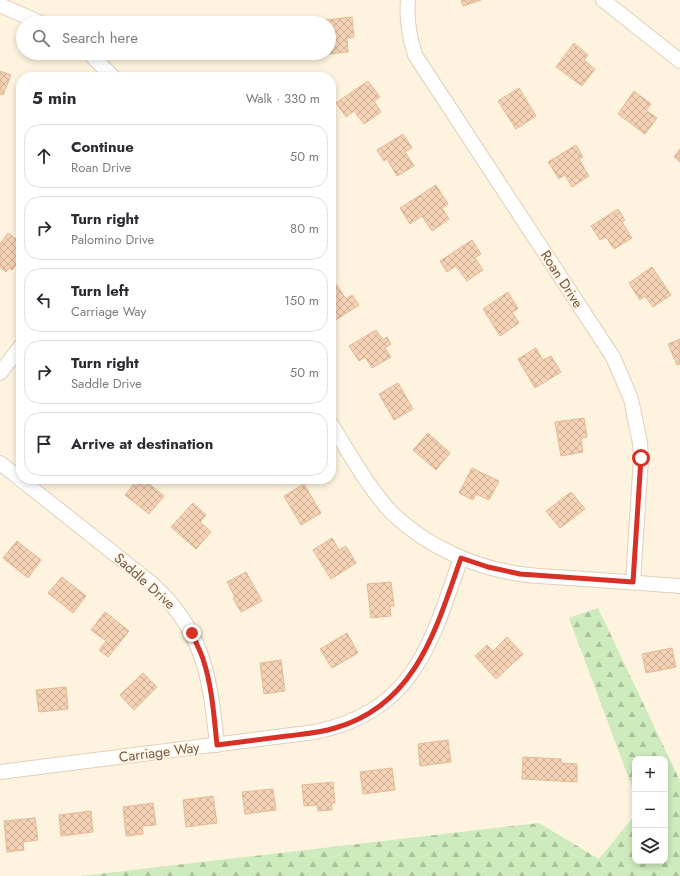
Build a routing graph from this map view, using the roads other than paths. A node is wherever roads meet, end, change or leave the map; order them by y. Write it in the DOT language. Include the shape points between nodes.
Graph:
graph roads {
  1 [pos="408,0"];
  2 [pos="602,0"];
  3 [pos="0,5"];
  4 [pos="25,16"];
  5 [pos="96,60"];
  6 [pos="680,61"];
  7 [pos="108,72"];
  8 [pos="16,352"];
  9 [pos="0,373"];
  10 [pos="336,432"];
  11 [pos="0,463"];
  12 [pos="16,476"];
  13 [pos="26,484"];
  14 [pos="461,558"];
  15 [pos="633,582"];
  16 [pos="680,586"];
  17 [pos="217,745"];
  18 [pos="0,772"];
  1 -- 15 [label="street, Roan Drive" via="406,17 415,55 613,357 626,384 638,428 641,458"];
  2 -- 6 [label="street"];
  3 -- 4 [label="street"];
  5 -- 7 [label="street"];
  8 -- 9 [label="street"];
  10 -- 14 [label="street" via="374,492 393,513 414,532"];
  11 -- 12 [label="street, Saddle Drive"];
  13 -- 17 [label="street, Saddle Drive" via="150,582 178,610 192,633 204,664 212,698"];
  14 -- 15 [label="street" via="520,574"];
  14 -- 17 [label="street, Carriage Way" via="425,652 403,685 388,699 354,721 335,728"];
  15 -- 16 [label="street"];
  17 -- 18 [label="street, Carriage Way"];
}
